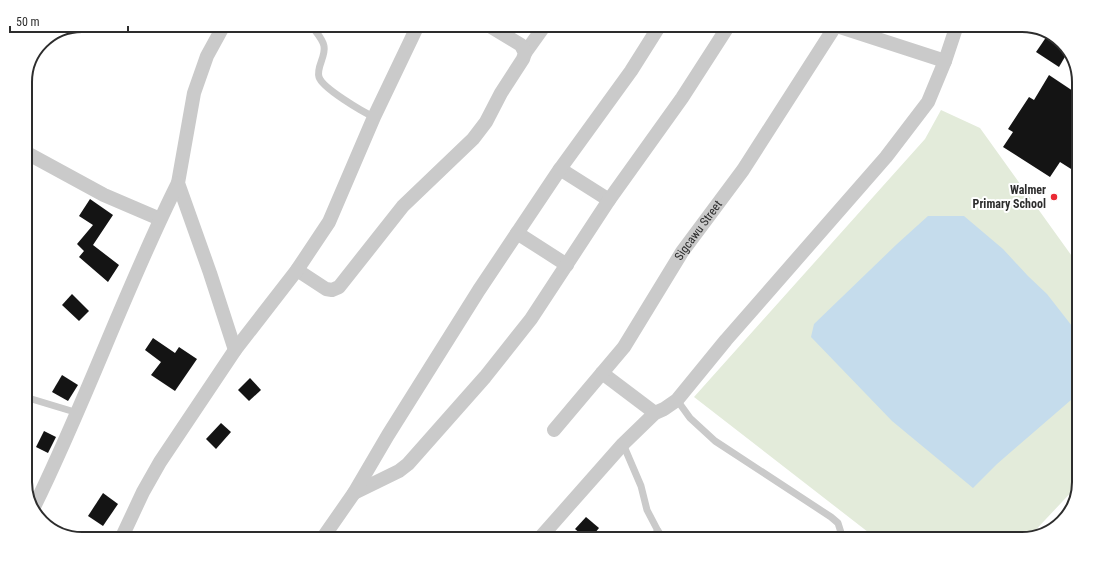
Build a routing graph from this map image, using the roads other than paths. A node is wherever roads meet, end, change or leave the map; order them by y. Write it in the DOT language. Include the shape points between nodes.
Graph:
graph roads {
  1 [pos="220,32"];
  2 [pos="316,32"];
  3 [pos="415,32"];
  4 [pos="500,32"];
  5 [pos="541,32"];
  6 [pos="655,32"];
  7 [pos="724,32"];
  8 [pos="831,32"];
  9 [pos="856,32"];
  10 [pos="955,32"];
  11 [pos="525,53"];
  12 [pos="945,61"];
  13 [pos="374,117"];
  14 [pos="32,156"];
  15 [pos="560,169"];
  16 [pos="178,183"];
  17 [pos="609,200"];
  18 [pos="160,219"];
  19 [pos="517,233"];
  20 [pos="567,265"];
  21 [pos="297,270"];
  22 [pos="235,350"];
  23 [pos="602,374"];
  24 [pos="32,399"];
  25 [pos="677,400"];
  26 [pos="78,413"];
  27 [pos="655,413"];
  28 [pos="554,430"];
  29 [pos="623,444"];
  30 [pos="354,493"];
  31 [pos="36,502"];
  32 [pos="658,531"];
  33 [pos="124,532"];
  34 [pos="327,532"];
  35 [pos="545,532"];
  36 [pos="841,532"];
  1 -- 16 [label="street" via="207,56 194,92"];
  2 -- 13 [label="lane" via="324,45 319,72 321,81"];
  3 -- 13 [label="street"];
  4 -- 11 [label="street" via="521,45"];
  5 -- 11 [label="street"];
  6 -- 15 [label="street"];
  7 -- 17 [label="street" via="682,98"];
  8 -- 23 [label="street, Sigcawu Street" via="743,170 682,252 624,347"];
  9 -- 12 [label="street"];
  10 -- 12 [label="street"];
  11 -- 21 [label="street" via="486,122 473,139 403,206 338,287 326,289"];
  12 -- 25 [label="street" via="928,102 886,157"];
  13 -- 21 [label="street" via="329,222"];
  14 -- 18 [label="street" via="104,195"];
  15 -- 17 [label="street"];
  15 -- 19 [label="street"];
  16 -- 18 [label="street"];
  16 -- 22 [label="street"];
  17 -- 20 [label="street"];
  18 -- 26 [label="street"];
  19 -- 20 [label="street"];
  19 -- 30 [label="street" via="419,384"];
  20 -- 30 [label="street" via="531,319 485,377 408,464"];
  21 -- 22 [label="street"];
  22 -- 33 [label="street" via="160,462 142,492"];
  23 -- 27 [label="street"];
  23 -- 28 [label="street, Sigcawu Street"];
  24 -- 26 [label="lane"];
  25 -- 27 [label="street"];
  25 -- 36 [label="lane" via="690,418 715,441 831,517 838,523"];
  26 -- 31 [label="street"];
  27 -- 29 [label="street"];
  29 -- 32 [label="lane" via="641,486 647,510"];
  29 -- 35 [label="street"];
  30 -- 34 [label="street"];
}
